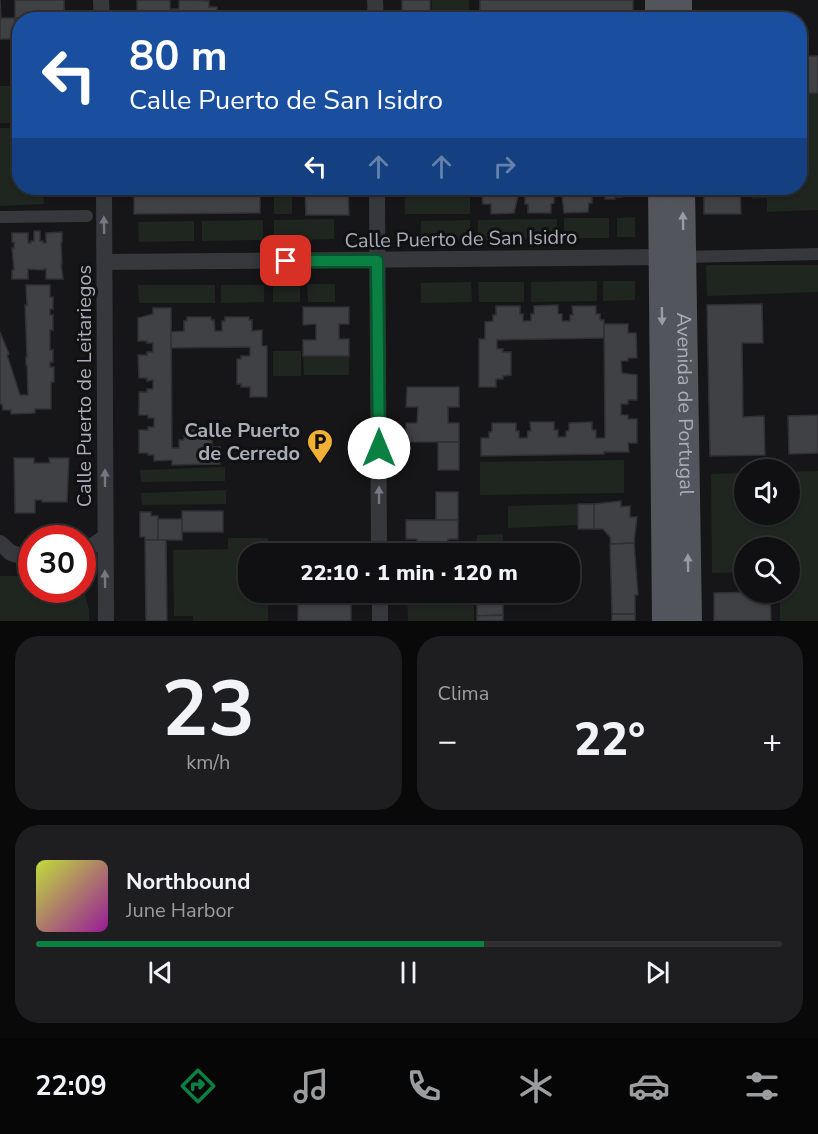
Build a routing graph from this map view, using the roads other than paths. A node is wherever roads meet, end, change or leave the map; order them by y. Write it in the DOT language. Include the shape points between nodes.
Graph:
graph roads {
  1 [pos="104,195"];
  2 [pos="377,195"];
  3 [pos="662,195"];
  4 [pos="681,195"];
  5 [pos="87,216"];
  6 [pos="0,217"];
  7 [pos="818,254"];
  8 [pos="673,257"];
  9 [pos="377,261"];
  10 [pos="105,262"];
  11 [pos="105,537"];
  12 [pos="0,543"];
  13 [pos="96,543"];
  14 [pos="380,543"];
  15 [pos="18,556"];
  16 [pos="380,603"];
  17 [pos="106,621"];
  18 [pos="380,621"];
  19 [pos="666,621"];
  20 [pos="689,621"];
  10 -- 1 [label="street, Calle Puerto de Leitariegos, one-way"];
  2 -- 9 [label="street"];
  3 -- 8 [label="main road, Avenida de Portugal"];
  8 -- 4 [label="main road, Avenida de Portugal, one-way"];
  5 -- 6 [label="street"];
  7 -- 8 [label="street, Calle Puerto de San Isidro"];
  8 -- 9 [label="street, Calle Puerto de San Isidro"];
  8 -- 19 [label="main road, Avenida de Portugal, one-way"];
  20 -- 8 [label="main road, Avenida de Portugal, one-way"];
  9 -- 10 [label="street, Calle Puerto de San Isidro"];
  14 -- 9 [label="street, one-way"];
  11 -- 10 [label="street, Calle Puerto de Leitariegos, one-way"];
  11 -- 13 [label="street"];
  17 -- 11 [label="street, Calle Puerto de Leitariegos, one-way"];
  12 -- 15 [label="street"];
  16 -- 18 [label="street"];
}
